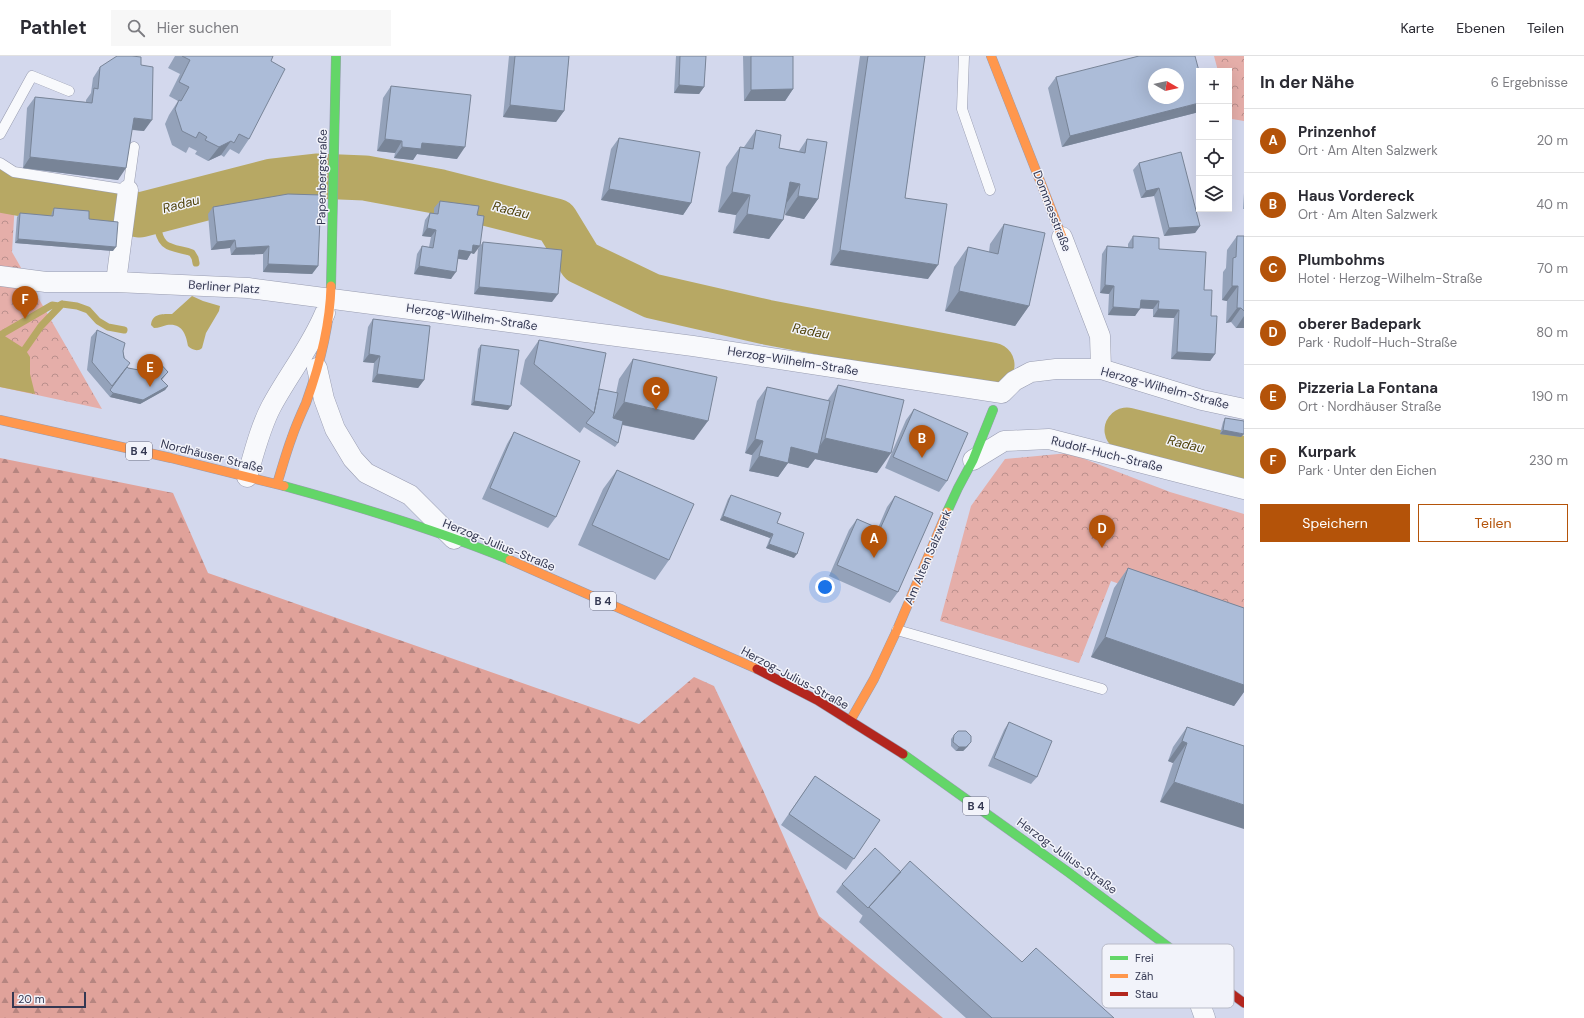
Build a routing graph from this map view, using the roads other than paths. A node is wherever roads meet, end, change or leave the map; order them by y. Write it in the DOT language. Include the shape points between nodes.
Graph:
graph roads {
  1 [pos="336,56"];
  2 [pos="964,56"];
  3 [pos="991,56"];
  4 [pos="69,92"];
  5 [pos="0,134"];
  6 [pos="134,147"];
  7 [pos="0,163"];
  8 [pos="128,190"];
  9 [pos="990,190"];
  10 [pos="1062,237"];
  11 [pos="0,276"];
  12 [pos="116,282"];
  13 [pos="331,298"];
  14 [pos="317,368"];
  15 [pos="1101,369"];
  16 [pos="998,401"];
  17 [pos="1244,409"];
  18 [pos="0,420"];
  19 [pos="973,460"];
  20 [pos="247,477"];
  21 [pos="277,484"];
  22 [pos="1244,489"];
  23 [pos="454,539"];
  24 [pos="897,630"];
  25 [pos="1102,689"];
  26 [pos="850,721"];
  27 [pos="1166,944"];
  28 [pos="1234,995"];
  29 [pos="1244,1003"];
  30 [pos="1201,1008"];
  31 [pos="1205,1018"];
  1 -- 13 [label="main road, Papenbergstraße"];
  2 -- 9 [label="lane" via="962,109"];
  3 -- 10 [label="main road, Dommesstraße"];
  4 -- 5 [label="lane" via="32,76"];
  6 -- 8 [label="lane"];
  7 -- 8 [label="lane" via="14,172"];
  8 -- 12 [label="street"];
  10 -- 15 [label="street, Dommesstraße" via="1100,336"];
  11 -- 12 [label="street, Berliner Platz" via="46,282"];
  12 -- 13 [label="street, Berliner Platz" via="248,288"];
  13 -- 14 [label="main road"];
  13 -- 16 [label="street, Herzog-Wilhelm-Straße" via="672,342"];
  13 -- 20 [label="street" via="308,347 266,418"];
  14 -- 21 [label="main road"];
  14 -- 23 [label="street" via="334,429 353,459 366,473 410,495"];
  15 -- 16 [label="street, Herzog-Wilhelm-Straße" via="1031,372 1014,381"];
  15 -- 17 [label="street, Herzog-Wilhelm-Straße" via="1202,400"];
  16 -- 19 [label="main road, Am Alten Salzwerk"];
  18 -- 20 [label="main road, Nordhäuser Straße / B 4"];
  19 -- 22 [label="street, Rudolf-Huch-Straße" via="1004,441 1049,439"];
  19 -- 24 [label="main road, Am Alten Salzwerk" via="958,488"];
  20 -- 21 [label="main road, Nordhäuser Straße / B 4"];
  21 -- 23 [label="main road, Herzog-Julius-Straße / B 4"];
  23 -- 26 [label="main road, Herzog-Julius-Straße / B 4" via="603,600 762,672"];
  24 -- 25 [label="lane"];
  24 -- 26 [label="main road, Am Alten Salzwerk" via="874,679"];
  26 -- 27 [label="main road, Herzog-Julius-Straße / B 4" via="941,780"];
  28 -- 29 [label="main road, Herzog-Julius-Straße / B 4"];
  30 -- 31 [label="street"];
}
